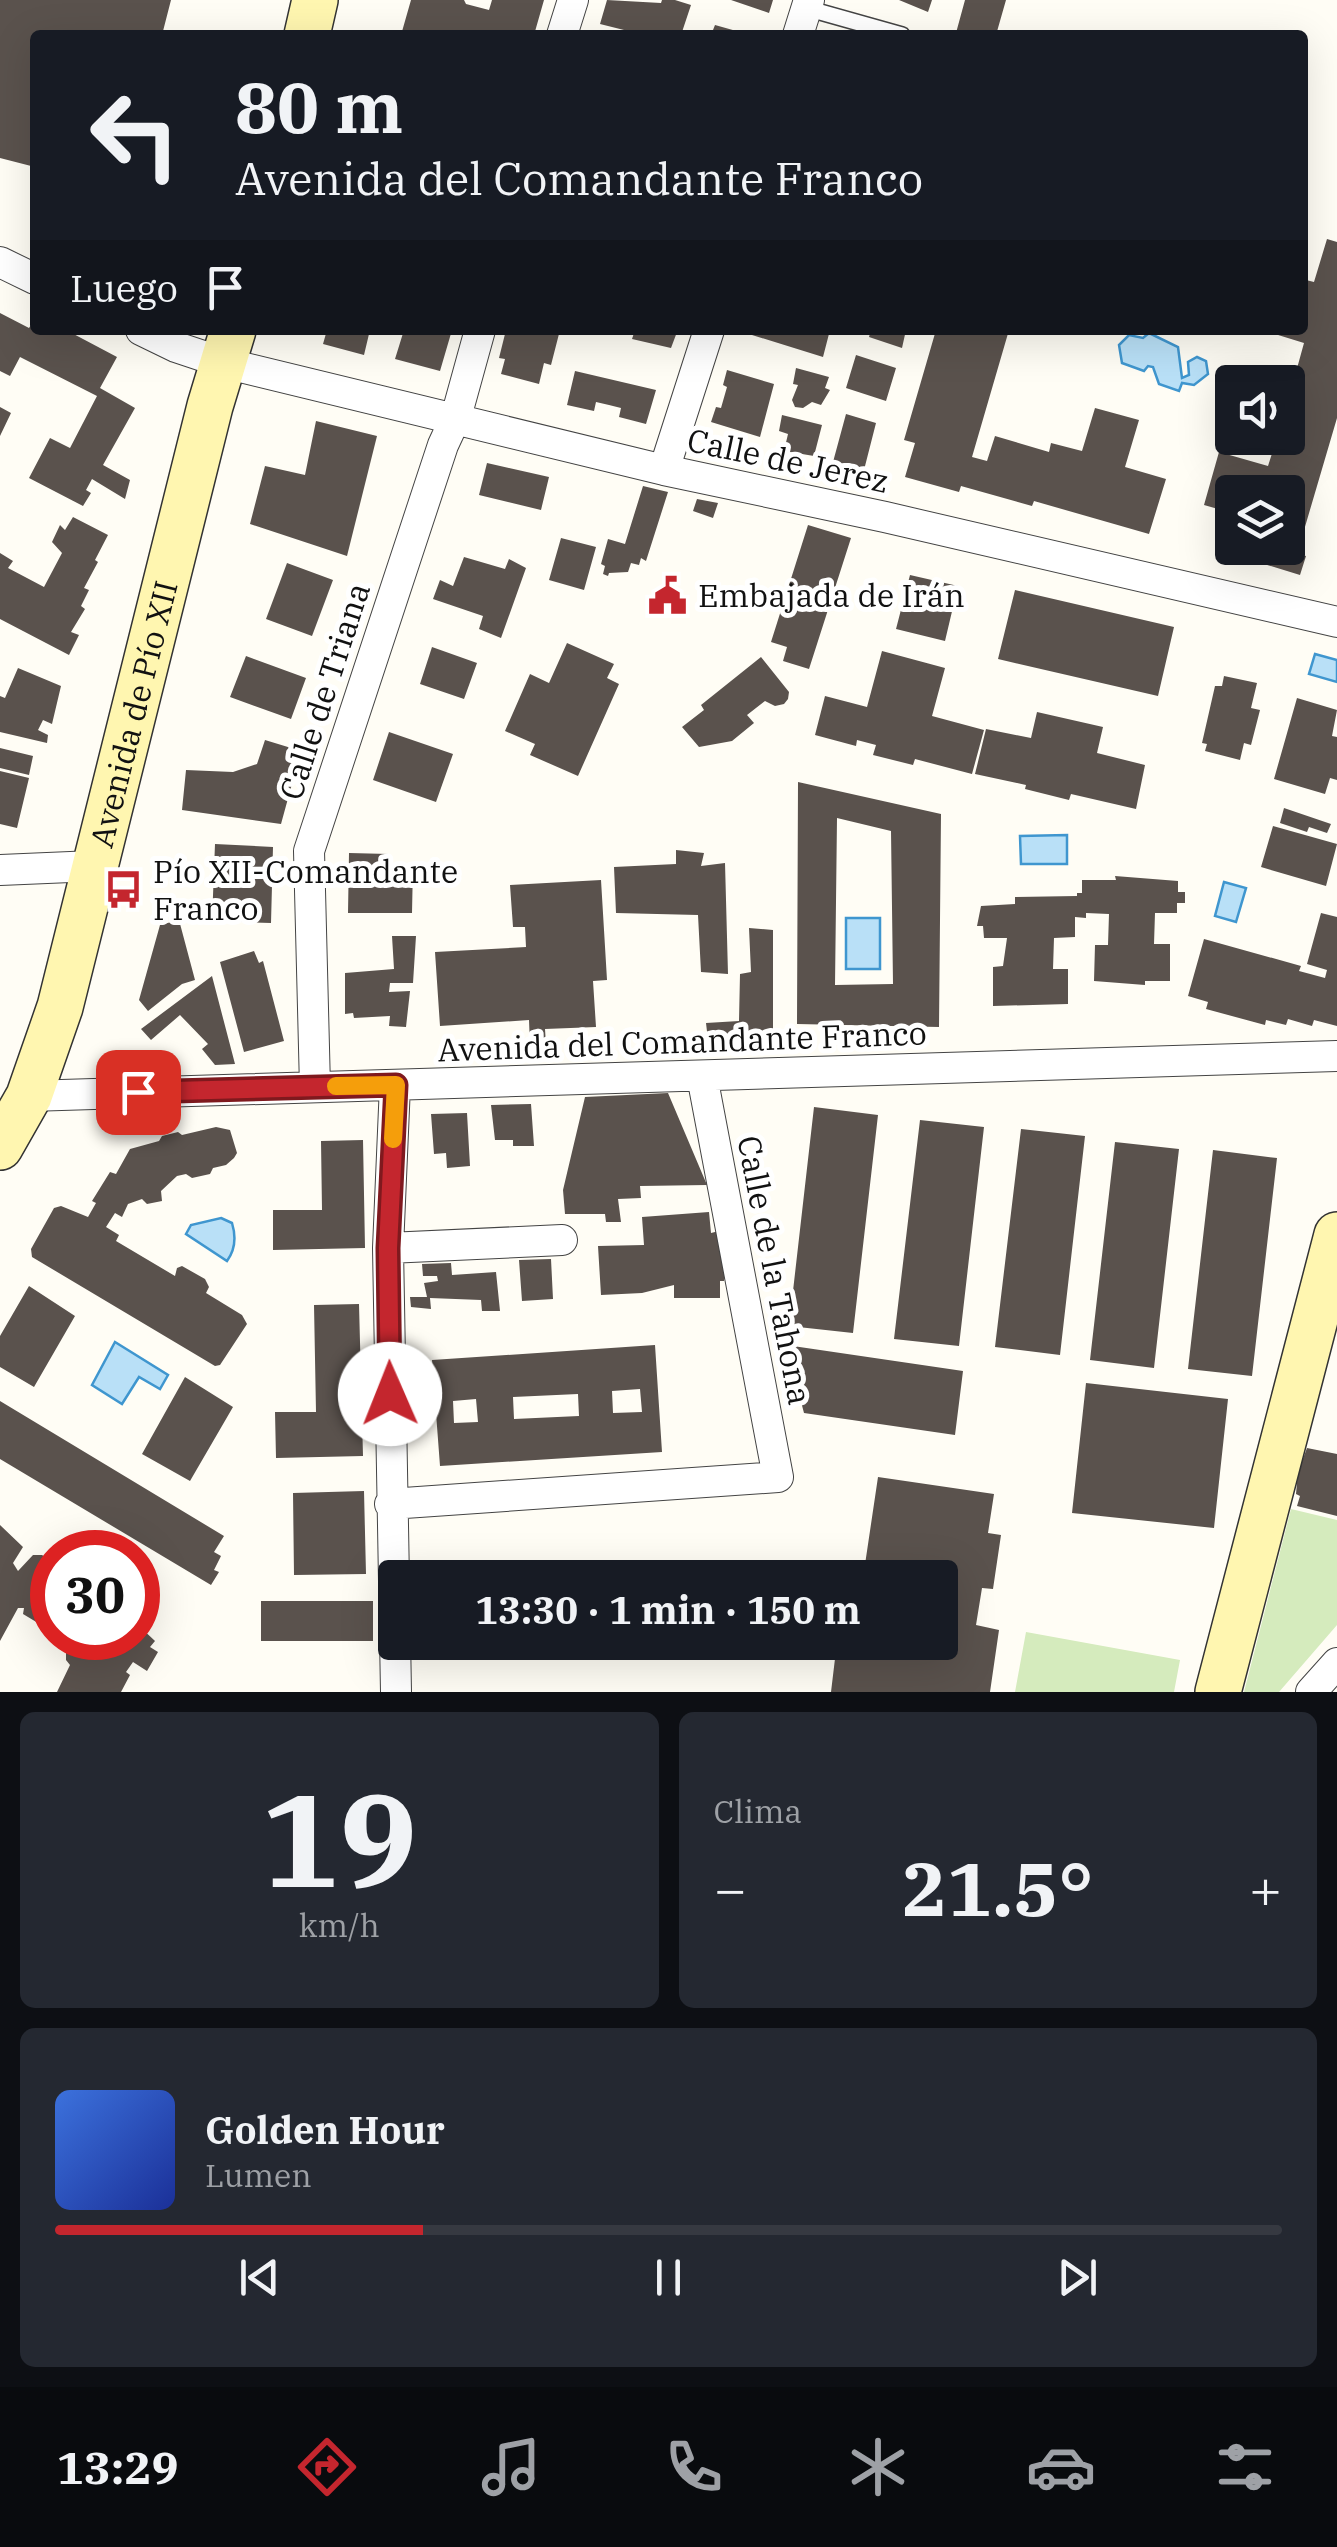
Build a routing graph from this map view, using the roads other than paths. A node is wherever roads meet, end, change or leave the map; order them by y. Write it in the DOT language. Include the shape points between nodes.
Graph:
graph roads {
  1 [pos="315,0"];
  2 [pos="572,0"];
  3 [pos="804,14"];
  4 [pos="307,30"];
  5 [pos="563,30"];
  6 [pos="879,30"];
  7 [pos="0,262"];
  8 [pos="30,277"];
  9 [pos="150,335"];
  10 [pos="479,335"];
  11 [pos="707,335"];
  12 [pos="229,346"];
  13 [pos="456,417"];
  14 [pos="664,470"];
  15 [pos="1337,622"];
  16 [pos="94,866"];
  17 [pos="0,870"];
  18 [pos="1337,1056"];
  19 [pos="702,1076"];
  20 [pos="396,1085"];
  21 [pos="315,1087"];
  22 [pos="29,1096"];
  23 [pos="0,1148"];
  24 [pos="1337,1235"];
  25 [pos="562,1240"];
  26 [pos="388,1248"];
  27 [pos="390,1504"];
  28 [pos="1337,1663"];
  29 [pos="396,1692"];
  30 [pos="1218,1692"];
  31 [pos="1311,1692"];
  1 -- 4 [label="main road"];
  2 -- 5 [label="street"];
  3 -- 6 [label="lane"];
  7 -- 8 [label="street"];
  9 -- 12 [label="street, Calle de Jerez" via="176,348"];
  10 -- 13 [label="street, Calle de Triana"];
  11 -- 14 [label="street"];
  12 -- 13 [label="street, Calle de Jerez"];
  12 -- 16 [label="main road, Avenida de Pío XII"];
  13 -- 14 [label="street, Calle de Jerez"];
  13 -- 21 [label="street, Calle de Triana" via="309,851"];
  14 -- 15 [label="street, Calle de Jerez"];
  16 -- 17 [label="street"];
  16 -- 22 [label="main road, Avenida de Pío XII" via="60,1007"];
  18 -- 19 [label="street, Avenida del Comandante Franco"];
  19 -- 20 [label="street, Avenida del Comandante Franco"];
  19 -- 27 [label="street, Calle de la Tahona" via="778,1477"];
  20 -- 21 [label="street, Avenida del Comandante Franco"];
  20 -- 26 [label="street"];
  21 -- 22 [label="street, Avenida del Comandante Franco"];
  22 -- 23 [label="main road, Avenida de Pío XII"];
  24 -- 30 [label="main road"];
  25 -- 26 [label="street"];
  26 -- 27 [label="street"];
  27 -- 29 [label="street"];
  28 -- 31 [label="street"];
}
